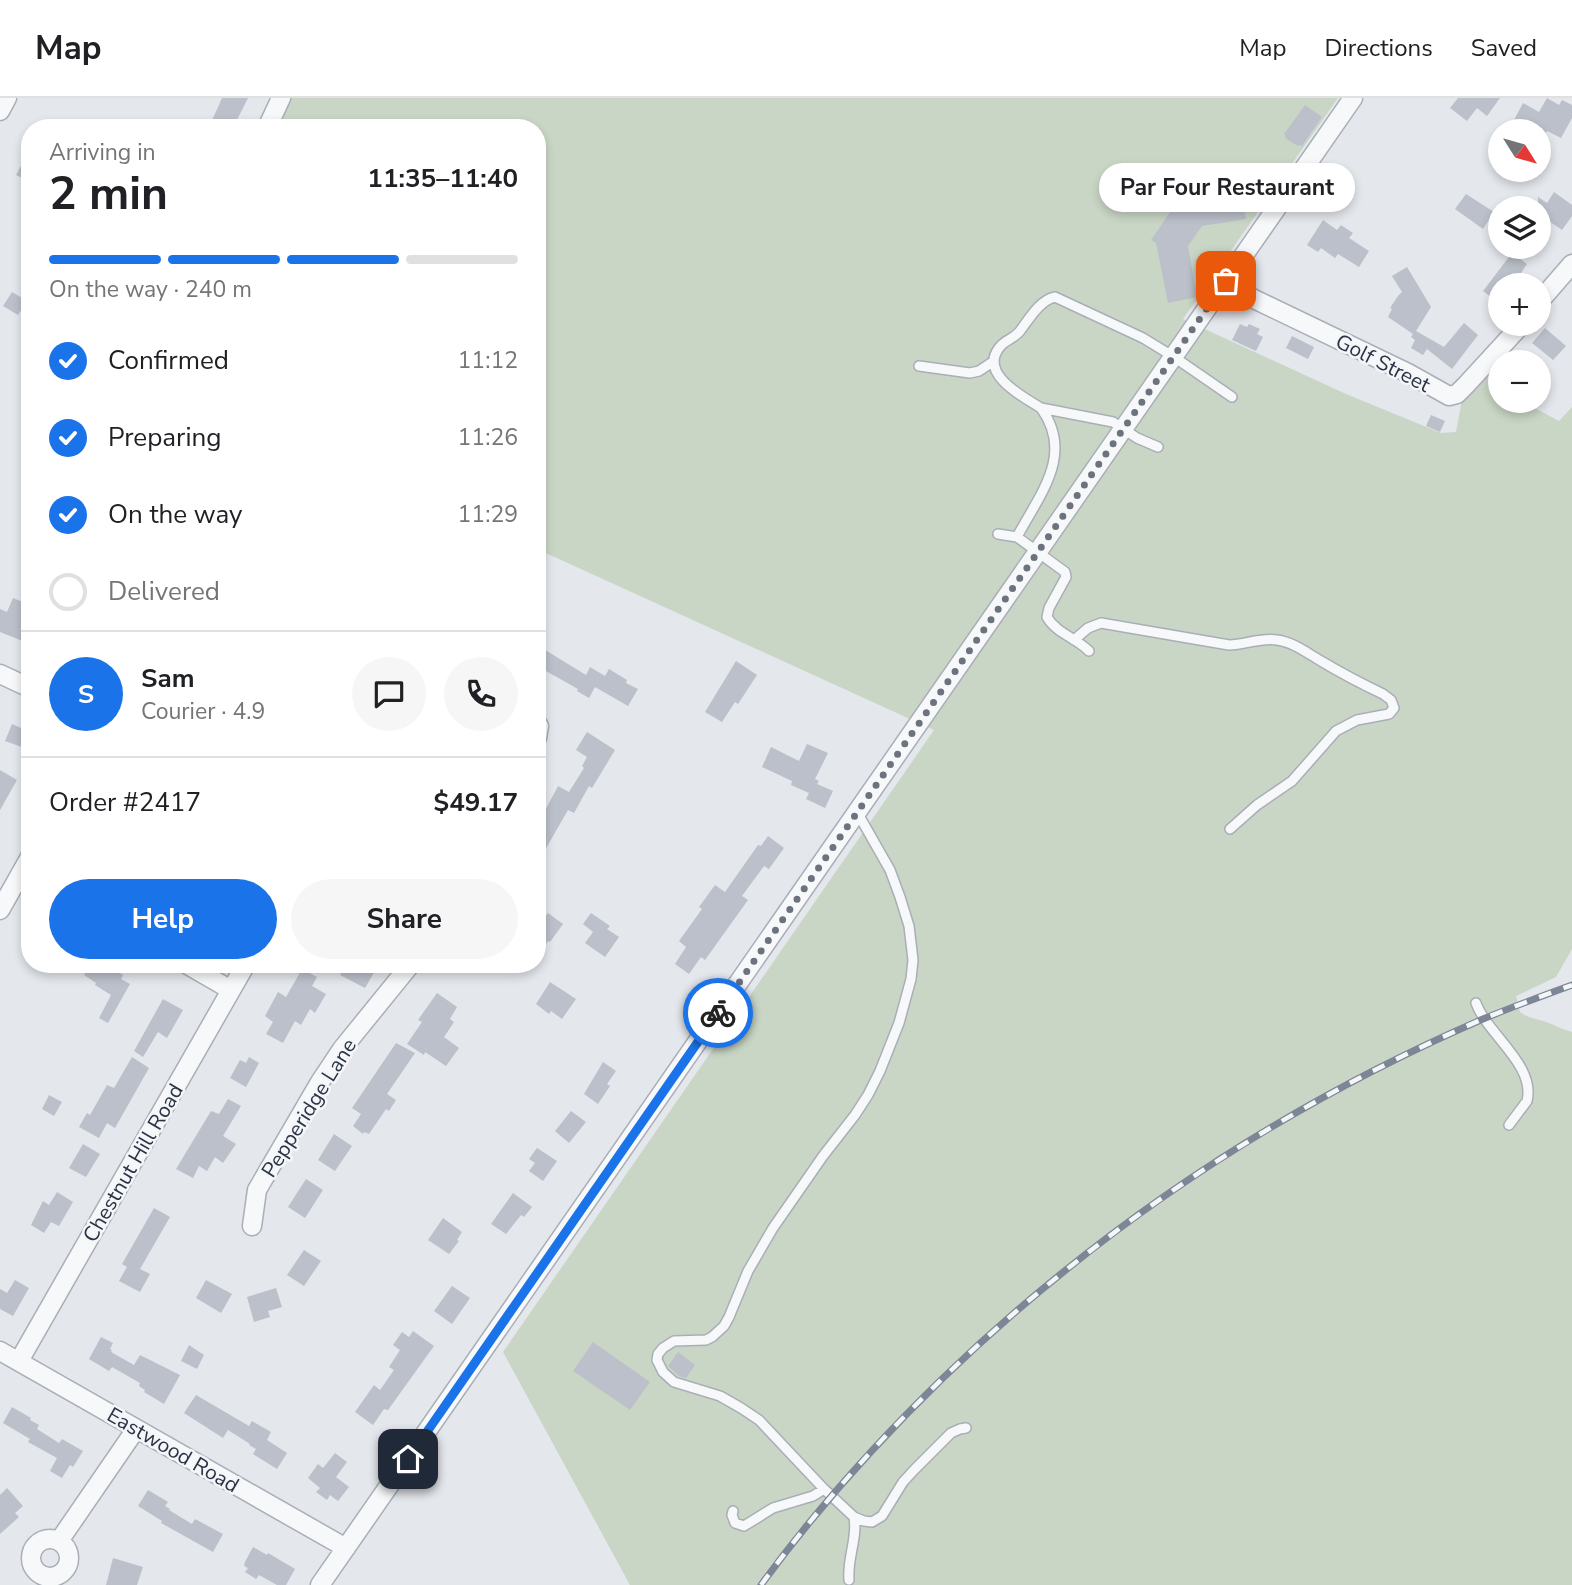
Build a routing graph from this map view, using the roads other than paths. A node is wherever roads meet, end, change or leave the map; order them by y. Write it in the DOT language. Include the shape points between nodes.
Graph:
graph roads {
  1 [pos="7,98"];
  2 [pos="281,98"];
  3 [pos="1353,98"];
  4 [pos="0,111"];
  5 [pos="271,119"];
  6 [pos="1572,264"];
  7 [pos="1226,281"];
  8 [pos="1551,288"];
  9 [pos="1512,336"];
  10 [pos="1174,357"];
  11 [pos="994,361"];
  12 [pos="919,366"];
  13 [pos="1232,397"];
  14 [pos="1041,408"];
  15 [pos="1124,429"];
  16 [pos="1158,447"];
  17 [pos="998,534"];
  18 [pos="1017,537"];
  19 [pos="1038,553"];
  20 [pos="1073,640"];
  21 [pos="1089,651"];
  22 [pos="0,674"];
  23 [pos="21,684"];
  24 [pos="857,812"];
  25 [pos="1230,830"];
  26 [pos="21,877"];
  27 [pos="0,910"];
  28 [pos="202,973"];
  29 [pos="241,973"];
  30 [pos="404,973"];
  31 [pos="232,990"];
  32 [pos="1476,1003"];
  33 [pos="1510,1125"];
  34 [pos="252,1226"];
  35 [pos="0,1351"];
  36 [pos="19,1362"];
  37 [pos="966,1428"];
  38 [pos="136,1429"];
  39 [pos="824,1489"];
  40 [pos="733,1511"];
  41 [pos="853,1517"];
  42 [pos="59,1541"];
  43 [pos="346,1548"];
  44 [pos="849,1580"];
  45 [pos="320,1585"];
  1 -- 4 [label="street"];
  2 -- 5 [label="street"];
  3 -- 7 [label="street"];
  6 -- 8 [label="street"];
  7 -- 9 [label="street, Golf Street" via="1448,396 1457,394"];
  7 -- 10 [label="street"];
  10 -- 11 [label="lane" via="1132,332 1052,298 1015,338 1001,345"];
  10 -- 13 [label="lane"];
  10 -- 15 [label="street"];
  11 -- 12 [label="lane" via="970,373"];
  11 -- 14 [label="lane" via="998,376"];
  14 -- 15 [label="lane" via="1113,422"];
  14 -- 18 [label="lane" via="1053,433 1054,463"];
  15 -- 16 [label="lane"];
  15 -- 19 [label="street"];
  17 -- 18 [label="lane"];
  18 -- 19 [label="lane"];
  19 -- 20 [label="lane" via="1065,572 1047,617"];
  19 -- 24 [label="street"];
  20 -- 21 [label="lane"];
  20 -- 25 [label="lane" via="1101,623 1229,645 1274,639 1292,644 1393,703 1389,715 1342,727 1292,781"];
  22 -- 23 [label="street"];
  24 -- 39 [label="lane" via="890,870 909,926 913,960 899,1023 868,1095 773,1228 724,1326 706,1340 674,1341 663,1348 657,1360 674,1382 720,1396 753,1415"];
  24 -- 43 [label="street"];
  26 -- 27 [label="street"];
  28 -- 31 [label="street"];
  29 -- 31 [label="street, Chestnut Hill Road"];
  30 -- 34 [label="street, Pepperidge Lane" via="320,1082 257,1190"];
  31 -- 36 [label="street, Chestnut Hill Road"];
  32 -- 33 [label="lane" via="1527,1084 1527,1101"];
  35 -- 36 [label="street, Eastwood Road"];
  36 -- 38 [label="street, Eastwood Road"];
  37 -- 41 [label="lane" via="951,1433 915,1469 882,1516 872,1522"];
  38 -- 42 [label="street"];
  38 -- 43 [label="street, Eastwood Road"];
  39 -- 40 [label="lane" via="773,1508 744,1526 735,1523"];
  39 -- 41 [label="lane"];
  41 -- 44 [label="lane"];
  43 -- 45 [label="street"];
}
